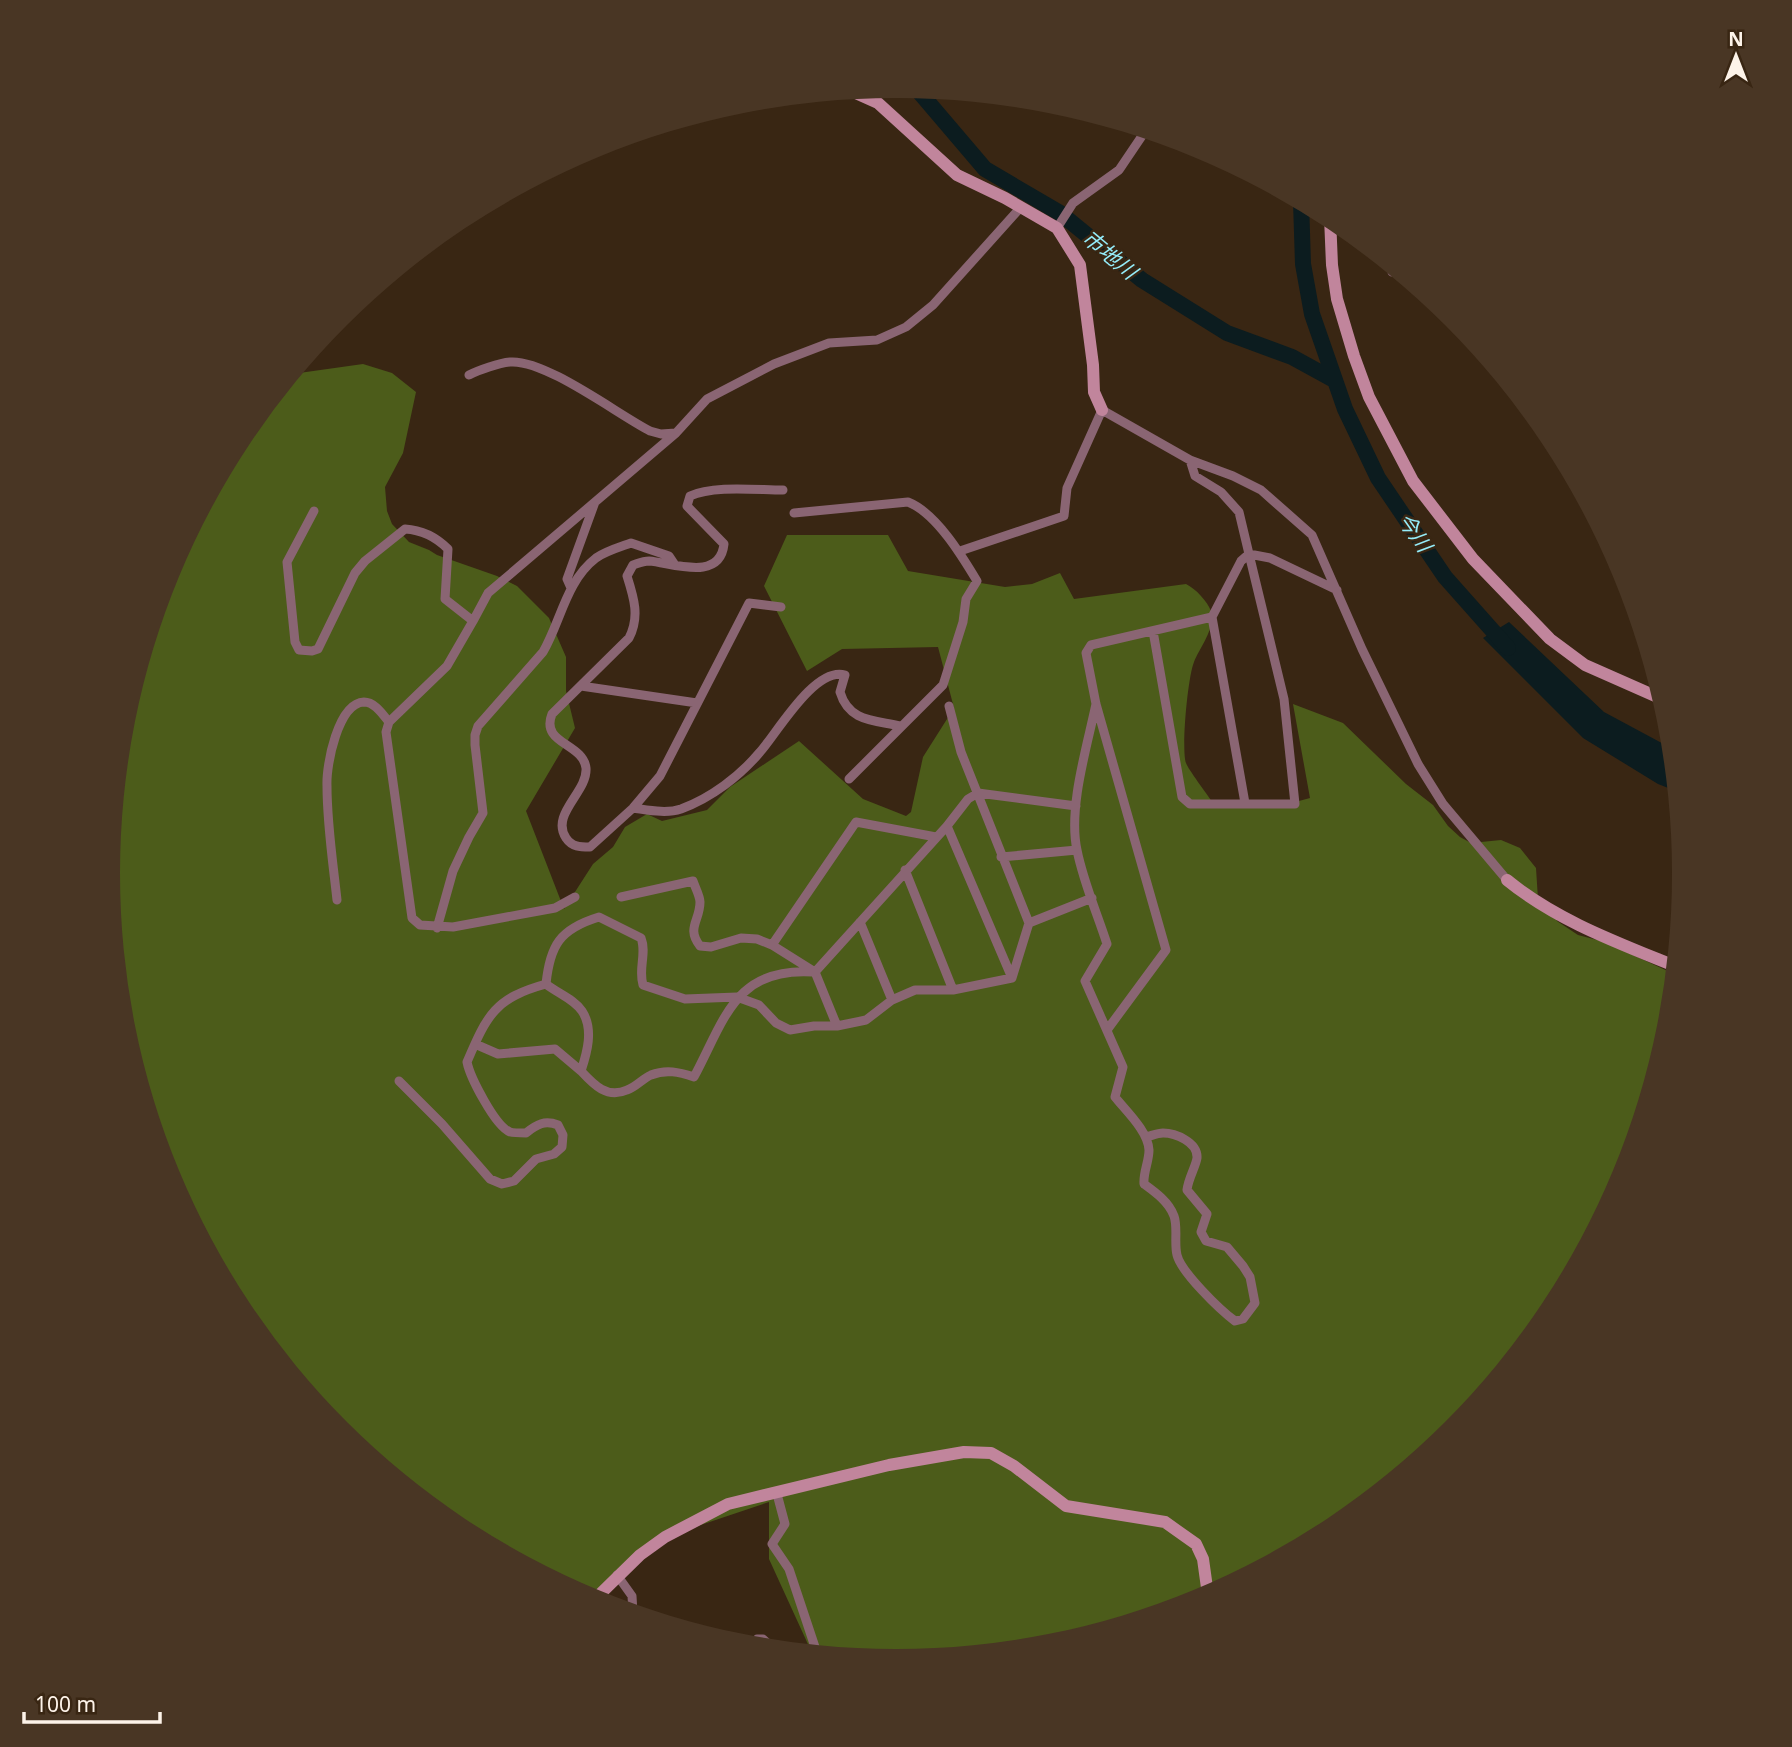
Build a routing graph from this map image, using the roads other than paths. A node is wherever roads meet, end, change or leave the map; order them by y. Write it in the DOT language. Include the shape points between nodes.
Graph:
graph roads {
  1 [pos="869,99"];
  2 [pos="1141,138"];
  3 [pos="1021,207"];
  4 [pos="1056,228"];
  5 [pos="1331,232"];
  6 [pos="469,375"];
  7 [pos="1102,410"];
  8 [pos="676,433"];
  9 [pos="1190,460"];
  10 [pos="783,490"];
  11 [pos="596,502"];
  12 [pos="314,511"];
  13 [pos="794,513"];
  14 [pos="960,551"];
  15 [pos="1249,554"];
  16 [pos="675,565"];
  17 [pos="571,588"];
  18 [pos="1337,590"];
  19 [pos="781,607"];
  20 [pos="1212,617"];
  21 [pos="473,621"];
  22 [pos="1153,631"];
  23 [pos="581,686"];
  24 [pos="1650,694"];
  25 [pos="697,703"];
  26 [pos="1096,704"];
  27 [pos="949,706"];
  28 [pos="389,722"];
  29 [pos="901,726"];
  30 [pos="849,779"];
  31 [pos="978,793"];
  32 [pos="1245,803"];
  33 [pos="1076,806"];
  34 [pos="633,808"];
  35 [pos="947,826"];
  36 [pos="936,837"];
  37 [pos="1077,850"];
  38 [pos="1001,857"];
  39 [pos="905,870"];
  40 [pos="1507,880"];
  41 [pos="575,897"];
  42 [pos="621,897"];
  43 [pos="1092,898"];
  44 [pos="337,900"];
  45 [pos="860,922"];
  46 [pos="1029,923"];
  47 [pos="437,928"];
  48 [pos="772,945"];
  49 [pos="1666,961"];
  50 [pos="815,972"];
  51 [pos="1012,978"];
  52 [pos="546,984"];
  53 [pos="953,990"];
  54 [pos="737,998"];
  55 [pos="892,1000"];
  56 [pos="837,1026"];
  57 [pos="1107,1030"];
  58 [pos="475,1044"];
  59 [pos="581,1071"];
  60 [pos="399,1081"];
  61 [pos="1146,1137"];
  62 [pos="777,1494"];
  63 [pos="617,1575"];
  64 [pos="1206,1584"];
  65 [pos="602,1591"];
  66 [pos="632,1603"];
  67 [pos="814,1644"];
  1 -- 3 [label="street" via="957,175"];
  2 -- 4 [label="street" via="1119,170 1073,203"];
  3 -- 4 [label="street"];
  3 -- 8 [label="street" via="933,306 906,327 877,340 829,343 774,363 707,399"];
  4 -- 7 [label="street" via="1080,265 1094,392"];
  5 -- 24 [label="street" via="1338,299 1354,356 1369,397 1413,481 1473,559 1550,639 1586,665"];
  6 -- 8 [label="street" via="510,362 530,365 650,431"];
  7 -- 9 [label="street"];
  7 -- 14 [label="street" via="1067,488 1064,516"];
  8 -- 11 [label="street"];
  9 -- 15 [label="street" via="1195,475 1221,492 1239,512"];
  9 -- 18 [label="street" via="1261,490 1312,535"];
  10 -- 16 [label="street" via="690,496 687,506 724,548 706,568"];
  11 -- 17 [label="street" via="567,579"];
  11 -- 21 [label="street" via="488,593"];
  12 -- 21 [label="street" via="287,562 299,650 318,649 355,573 405,529 437,538 449,549 445,599"];
  13 -- 14 [label="street" via="908,502 919,506"];
  14 -- 29 [label="street" via="977,582 966,599 943,685"];
  15 -- 18 [label="street" via="1270,558"];
  15 -- 20 [label="street"];
  15 -- 32 [label="street" via="1284,699 1295,804"];
  16 -- 17 [label="street" via="669,556 631,542 598,556"];
  16 -- 23 [label="street" via="645,561 633,565 627,576 636,602 635,627"];
  17 -- 47 [label="street" via="543,652 478,726 475,735 483,813 453,871"];
  18 -- 40 [label="street" via="1418,764 1443,804"];
  19 -- 25 [label="street" via="749,603"];
  20 -- 22 [label="street"];
  20 -- 32 [label="street"];
  21 -- 28 [label="street" via="447,666"];
  22 -- 26 [label="street" via="1091,645 1086,653"];
  22 -- 32 [label="street" via="1182,797 1190,804"];
  23 -- 25 [label="street"];
  23 -- 34 [label="street" via="548,723 556,736 583,757 586,768 564,815 564,836 572,844 590,847"];
  25 -- 34 [label="street" via="660,776"];
  26 -- 33 [label="street"];
  26 -- 57 [label="street" via="1166,950"];
  27 -- 31 [label="street"];
  28 -- 44 [label="street" via="365,702 350,707 341,720 327,784"];
  28 -- 47 [label="street" via="387,750 412,918 420,925"];
  29 -- 30 [label="street"];
  29 -- 34 [label="street" via="850,712 840,692 845,675 831,675 809,691 761,752 723,787 680,809"];
  31 -- 33 [label="street"];
  31 -- 35 [label="street"];
  31 -- 38 [label="street"];
  33 -- 37 [label="street"];
  35 -- 36 [label="street"];
  35 -- 51 [label="street"];
  36 -- 39 [label="street"];
  36 -- 48 [label="street" via="856,822"];
  37 -- 38 [label="street"];
  37 -- 43 [label="street"];
  38 -- 46 [label="street"];
  39 -- 45 [label="street"];
  39 -- 53 [label="street"];
  40 -- 49 [label="street" via="1534,902 1572,922"];
  41 -- 47 [label="street" via="555,908 520,916"];
  42 -- 48 [label="street" via="693,881 701,902 694,925 694,938 700,946 741,939"];
  43 -- 46 [label="street"];
  43 -- 57 [label="street" via="1107,944 1085,981"];
  45 -- 50 [label="street"];
  45 -- 55 [label="street"];
  46 -- 51 [label="street"];
  48 -- 50 [label="street"];
  50 -- 54 [label="street" via="767,976"];
  50 -- 56 [label="street"];
  51 -- 53 [label="street"];
  52 -- 54 [label="street" via="555,943 599,917 641,938 643,985 685,999"];
  52 -- 58 [label="street" via="522,991 496,1008"];
  52 -- 59 [label="street" via="583,1012 588,1047"];
  53 -- 55 [label="street" via="915,990"];
  54 -- 56 [label="street" via="759,1005 790,1030"];
  54 -- 59 [label="street" via="694,1077 674,1071 651,1075 627,1090 611,1093 596,1088"];
  55 -- 56 [label="street" via="866,1020"];
  57 -- 61 [label="street" via="1123,1067 1115,1097"];
  58 -- 59 [label="street" via="498,1054 555,1049"];
  58 -- 60 [label="street" via="467,1062 469,1073 502,1126 526,1133 549,1122 558,1125 563,1135 562,1147 536,1159 514,1181 502,1184 490,1179"];
  61 -- 61 [label="street" via="1144,1184 1159,1194 1174,1216 1177,1257 1227,1315 1235,1321 1243,1319 1255,1303 1250,1277 1227,1247 1206,1241 1201,1232 1207,1214 1187,1190 1196,1151 1186,1140 1164,1133"];
  62 -- 63 [label="street" via="710,1512 665,1537"];
  62 -- 64 [label="street" via="889,1465 964,1452 991,1453 1066,1506 1164,1522 1195,1544 1203,1559"];
  62 -- 67 [label="street" via="785,1524 772,1544 789,1569"];
  63 -- 65 [label="street"];
  63 -- 66 [label="street"];
}
